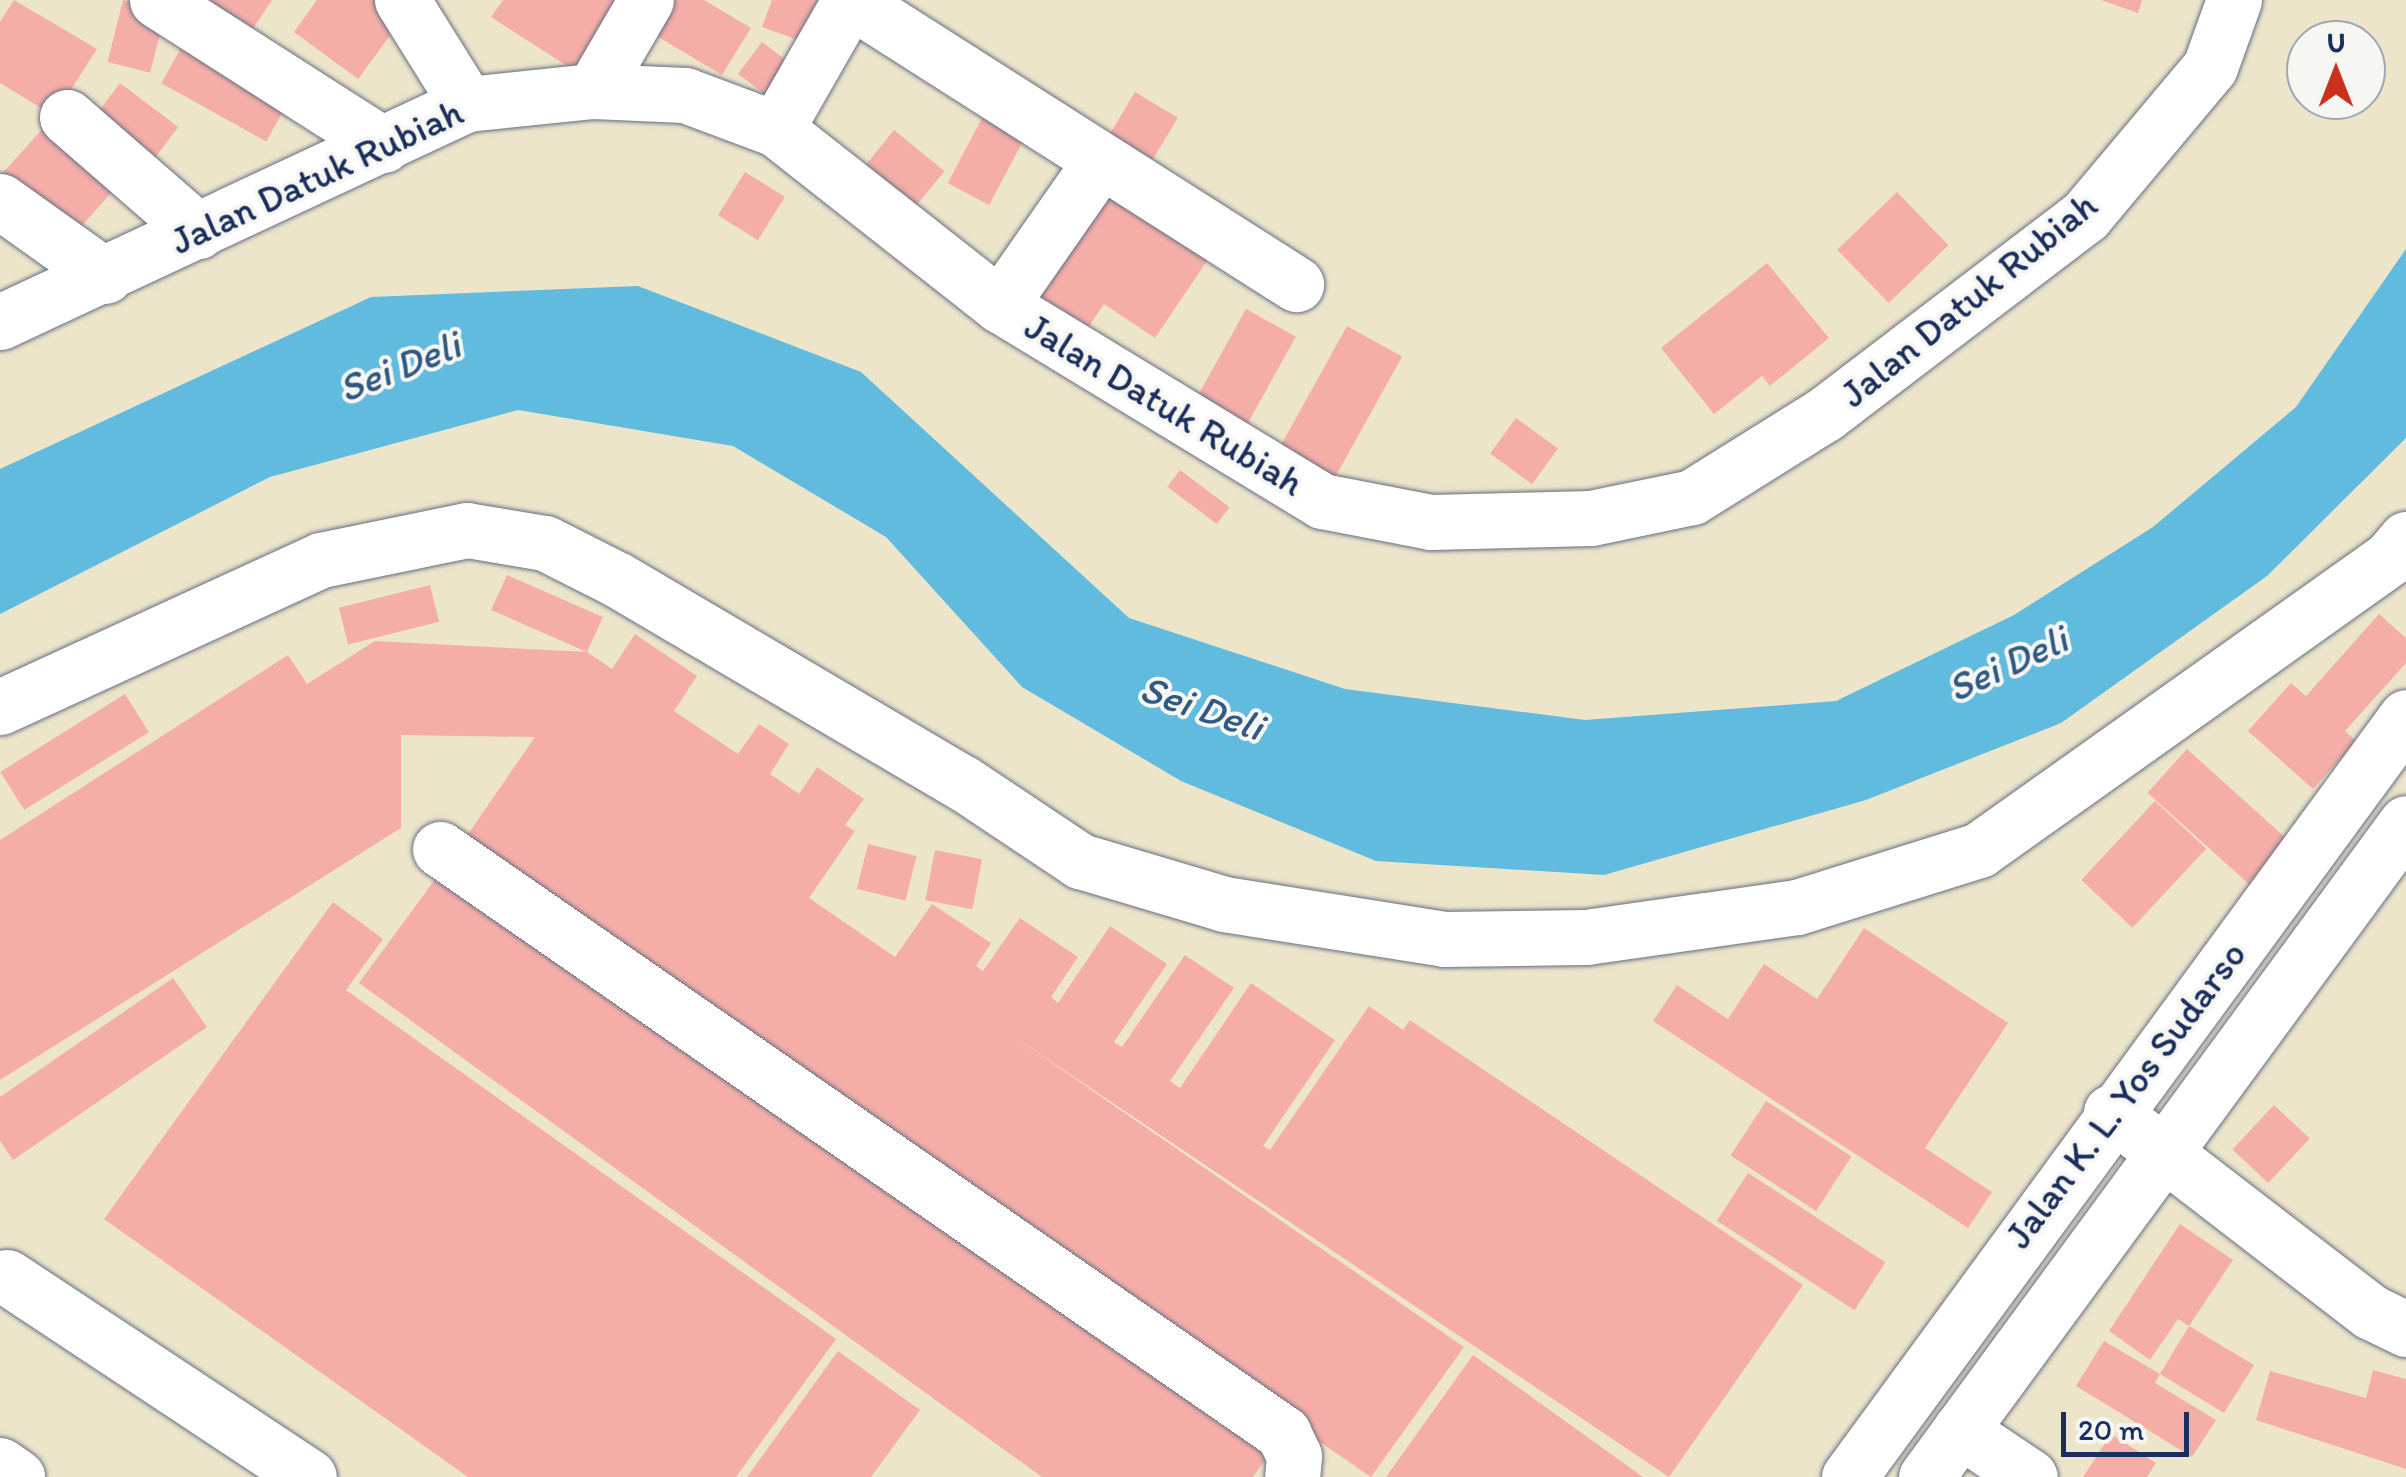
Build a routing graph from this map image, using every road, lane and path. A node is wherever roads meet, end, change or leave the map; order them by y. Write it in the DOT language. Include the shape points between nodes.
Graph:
graph roads {
  1 [pos="158,0"];
  2 [pos="402,0"];
  3 [pos="646,0"];
  4 [pos="2234,0"];
  5 [pos="593,91"];
  6 [pos="467,104"];
  7 [pos="66,117"];
  8 [pos="776,129"];
  9 [pos="384,144"];
  10 [pos="1099,163"];
  11 [pos="0,201"];
  12 [pos="198,231"];
  13 [pos="106,276"];
  14 [pos="1296,284"];
  15 [pos="1000,304"];
  16 [pos="0,322"];
  17 [pos="2406,538"];
  18 [pos="0,708"];
  19 [pos="2406,717"];
  20 [pos="2406,823"];
  21 [pos="440,849"];
  22 [pos="2111,1112"];
  23 [pos="2163,1150"];
  24 [pos="7,1276"];
  25 [pos="2406,1329"];
  26 [pos="1960,1430"];
  27 [pos="0,1465"];
  28 [pos="16,1477"];
  29 [pos="309,1477"];
  30 [pos="1292,1477"];
  31 [pos="1850,1477"];
  32 [pos="1926,1477"];
  33 [pos="2030,1477"];
  1 -- 9 [label="main road"];
  2 -- 6 [label="main road"];
  3 -- 5 [label="main road"];
  4 -- 15 [label="main road, Jalan Datuk Rubiah" via="2210,67 2084,216 1826,414 1692,497 1591,518 1431,522 1322,501"];
  5 -- 6 [label="main road, Jalan Datuk Rubiah"];
  5 -- 8 [label="main road, Jalan Datuk Rubiah" via="685,94"];
  6 -- 9 [label="main road, Jalan Datuk Rubiah"];
  7 -- 12 [label="main road"];
  8 -- 10 [label="main road" via="850,0"];
  8 -- 15 [label="main road, Jalan Datuk Rubiah"];
  9 -- 12 [label="main road, Jalan Datuk Rubiah"];
  10 -- 14 [label="main road"];
  10 -- 15 [label="main road"];
  11 -- 13 [label="main road"];
  12 -- 13 [label="main road, Jalan Datuk Rubiah"];
  13 -- 16 [label="main road, Jalan Datuk Rubiah"];
  17 -- 18 [label="main road" via="2390,558 1979,850 1797,907 1586,937 1444,939 1224,904 1080,861 963,783 618,580 545,544 467,530 321,560"];
  19 -- 22 [label="main road, Jalan K. L. Yos Sudarso"];
  20 -- 23 [label="main road, Jalan K. L. Yos Sudarso"];
  21 -- 30 [label="main road" via="1283,1433 1294,1456"];
  22 -- 23 [label="main road"];
  22 -- 31 [label="main road, Jalan K. L. Yos Sudarso"];
  23 -- 25 [label="main road" via="2370,1312"];
  23 -- 26 [label="main road, Jalan K. L. Yos Sudarso"];
  24 -- 29 [label="main road"];
  26 -- 32 [label="main road, Jalan K. L. Yos Sudarso"];
  26 -- 33 [label="main road"];
  27 -- 28 [label="main road"];
}
